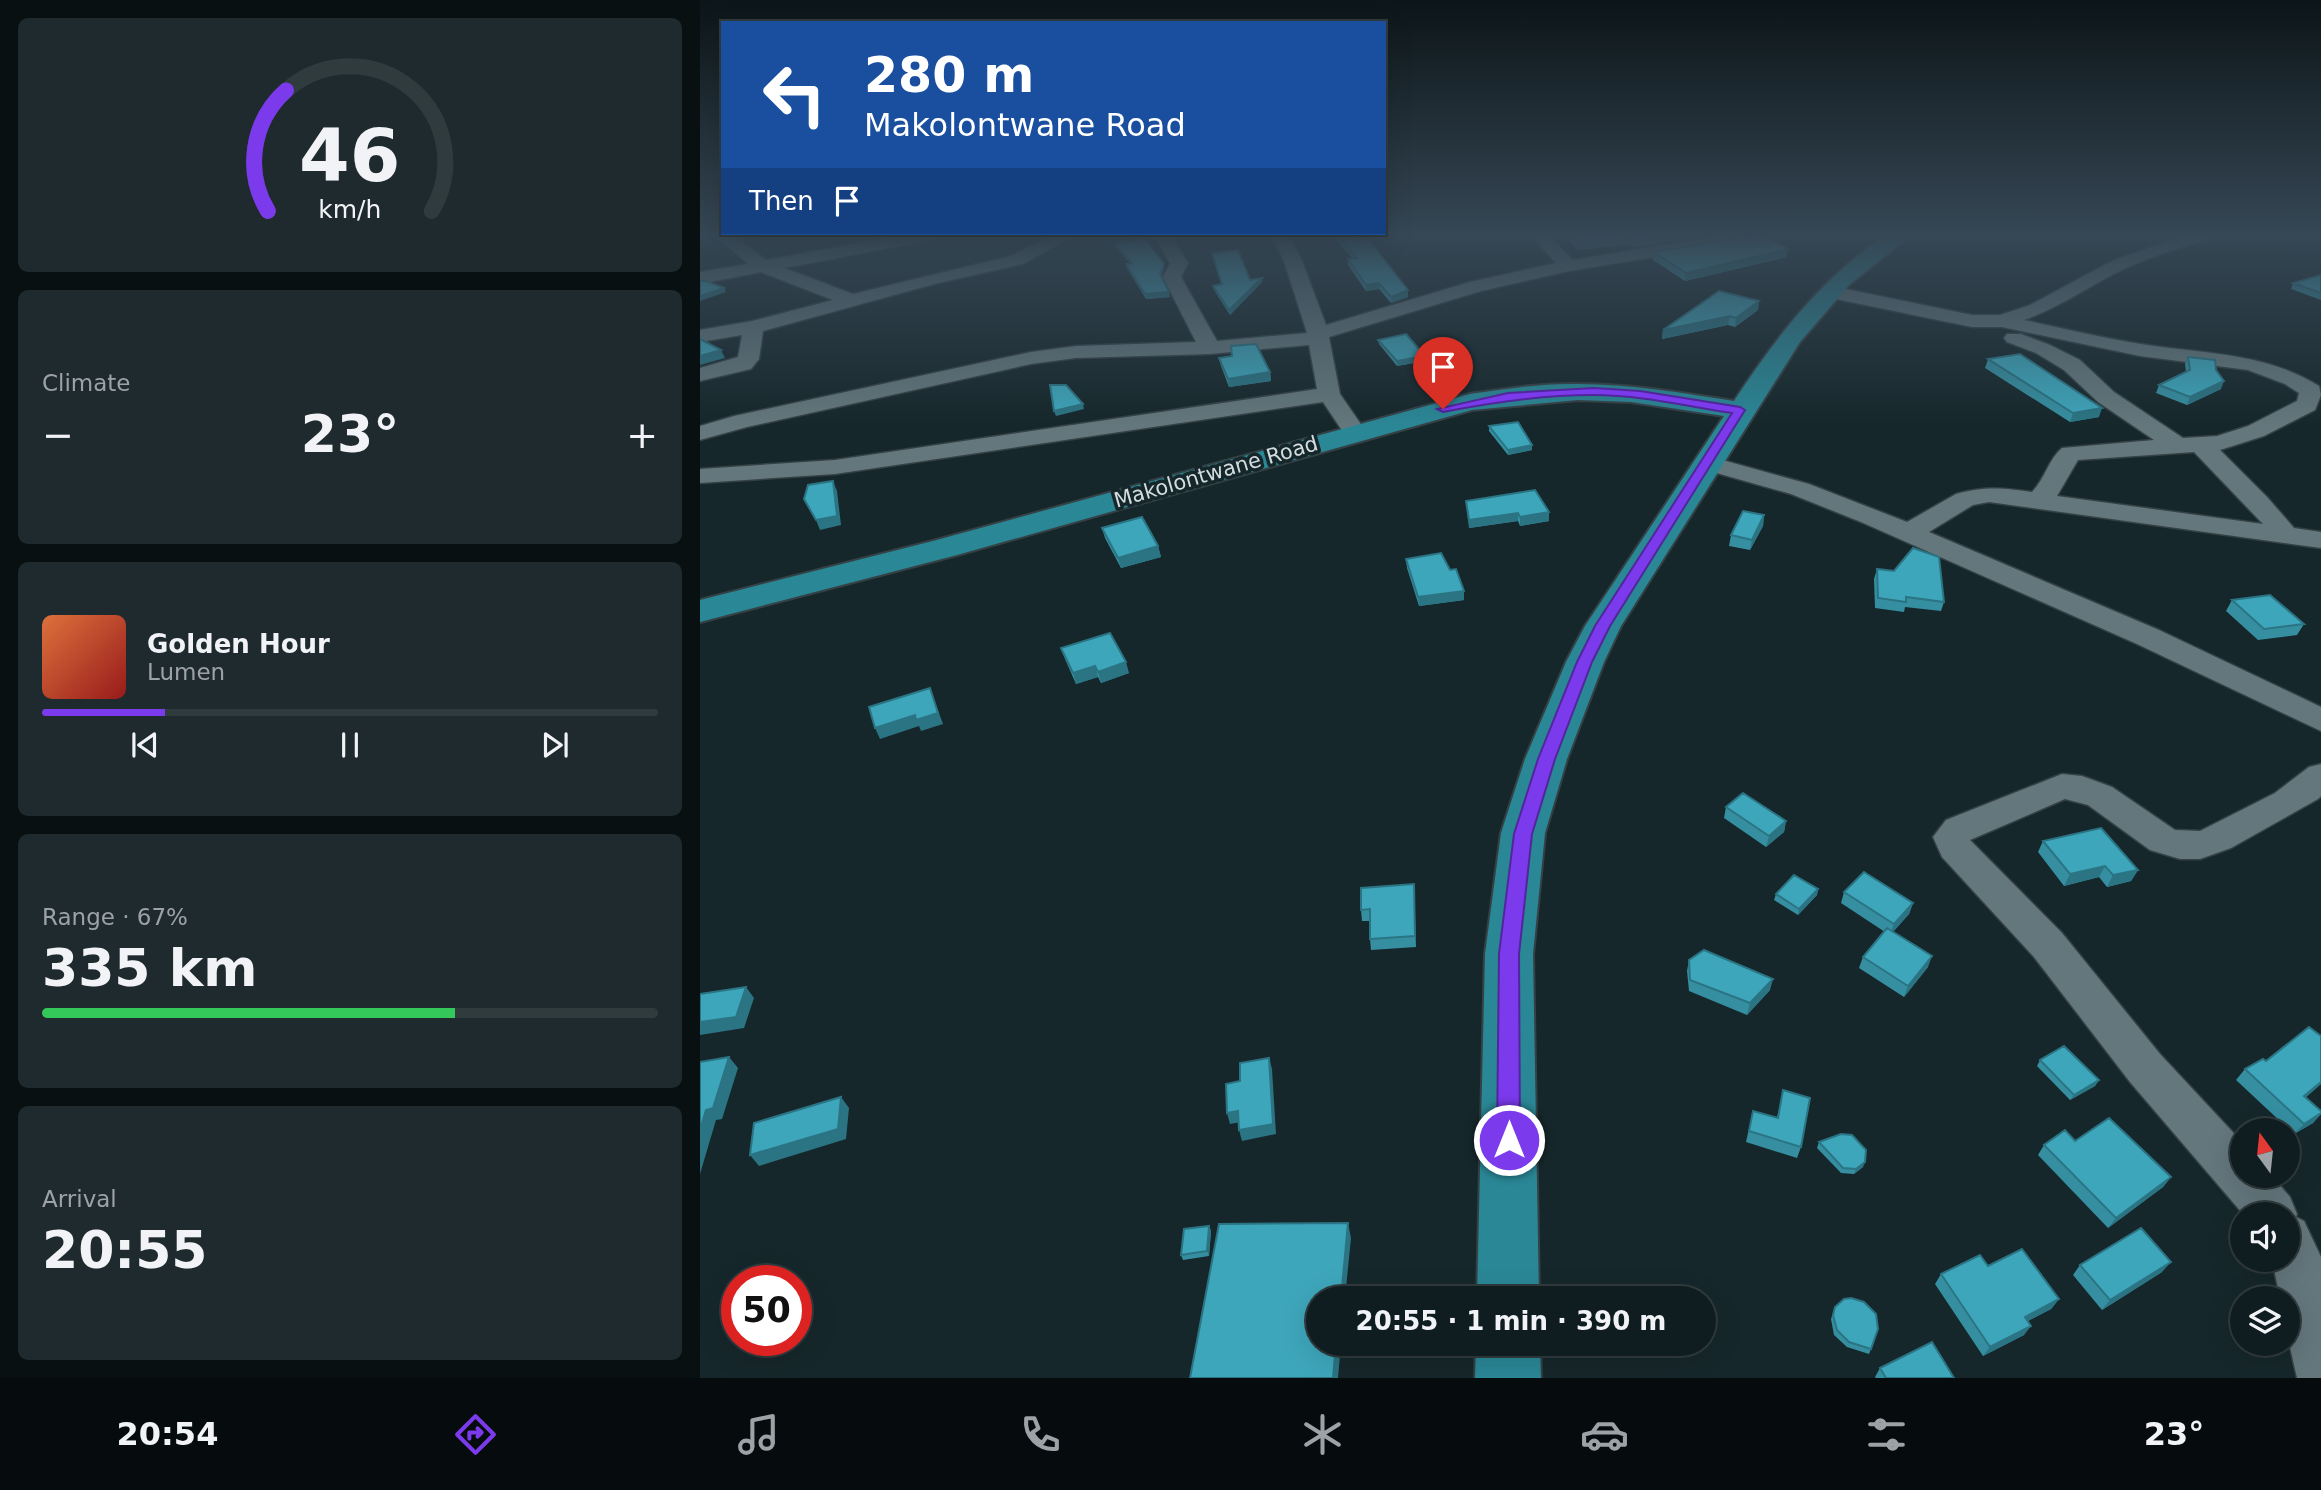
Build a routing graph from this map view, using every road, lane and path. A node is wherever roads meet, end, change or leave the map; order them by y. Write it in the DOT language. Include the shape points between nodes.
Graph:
graph roads {
  1 [pos="847,298"];
  2 [pos="857,298"];
  3 [pos="1183,298"];
  4 [pos="1305,298"];
  5 [pos="1438,298"];
  6 [pos="1826,298"];
  7 [pos="1862,298"];
  8 [pos="2057,298"];
  9 [pos="851,300"];
  10 [pos="1972,321"];
  11 [pos="2002,321"];
  12 [pos="753,327"];
  13 [pos="1318,336"];
  14 [pos="700,337"];
  15 [pos="1210,348"];
  16 [pos="700,375"];
  17 [pos="1329,394"];
  18 [pos="1740,410"];
  19 [pos="700,432"];
  20 [pos="1355,433"];
  21 [pos="2190,445"];
  22 [pos="1708,463"];
  23 [pos="700,476"];
  24 [pos="2038,501"];
  25 [pos="1908,533"];
  26 [pos="2285,534"];
  27 [pos="2321,540"];
  28 [pos="700,611"];
  29 [pos="2321,720"];
  30 [pos="2321,776"];
  31 [pos="2230,1163"];
  32 [pos="2252,1188"];
  33 [pos="2263,1202"];
  34 [pos="2300,1271"];
  35 [pos="1508,1286"];
  36 [pos="1508,1356"];
  37 [pos="2321,1371"];
  38 [pos="1508,1378"];
  1 -- 9 [label="street"];
  2 -- 9 [label="street"];
  3 -- 15 [label="street"];
  4 -- 13 [label="street"];
  5 -- 13 [label="street"];
  6 -- 18 [label="main road" via="1777,355"];
  7 -- 10 [label="street"];
  8 -- 11 [label="street"];
  9 -- 12 [label="street"];
  10 -- 11 [label="street"];
  10 -- 21 [label="street" via="2043,348 2071,365 2106,397"];
  11 -- 21 [label="street" via="2140,350 2263,368 2311,391 2307,405 2256,431"];
  12 -- 14 [label="street"];
  12 -- 16 [label="street" via="748,359 743,364"];
  13 -- 15 [label="street"];
  13 -- 17 [label="street"];
  15 -- 19 [label="street" via="1134,348 1031,358"];
  17 -- 20 [label="street"];
  17 -- 23 [label="street" via="835,467"];
  18 -- 20 [label="main road, Makolontwane Road" via="1640,395 1547,392 1470,402"];
  18 -- 22 [label="main road"];
  20 -- 28 [label="main road, Makolontwane Road"];
  21 -- 24 [label="street" via="2071,453"];
  21 -- 26 [label="street" via="2258,502"];
  22 -- 25 [label="street" via="1800,489"];
  22 -- 35 [label="main road" via="1584,662 1523,834 1509,954"];
  24 -- 25 [label="street" via="1976,495"];
  24 -- 26 [label="street"];
  25 -- 29 [label="street" via="2148,637"];
  26 -- 27 [label="street"];
  30 -- 31 [label="street" via="2276,808 2202,845 2162,841 2092,789 2077,786 2062,786 1959,829 1951,837"];
  32 -- 33 [label="street"];
  34 -- 37 [label="street"];
  36 -- 38 [label="main road"];
}
